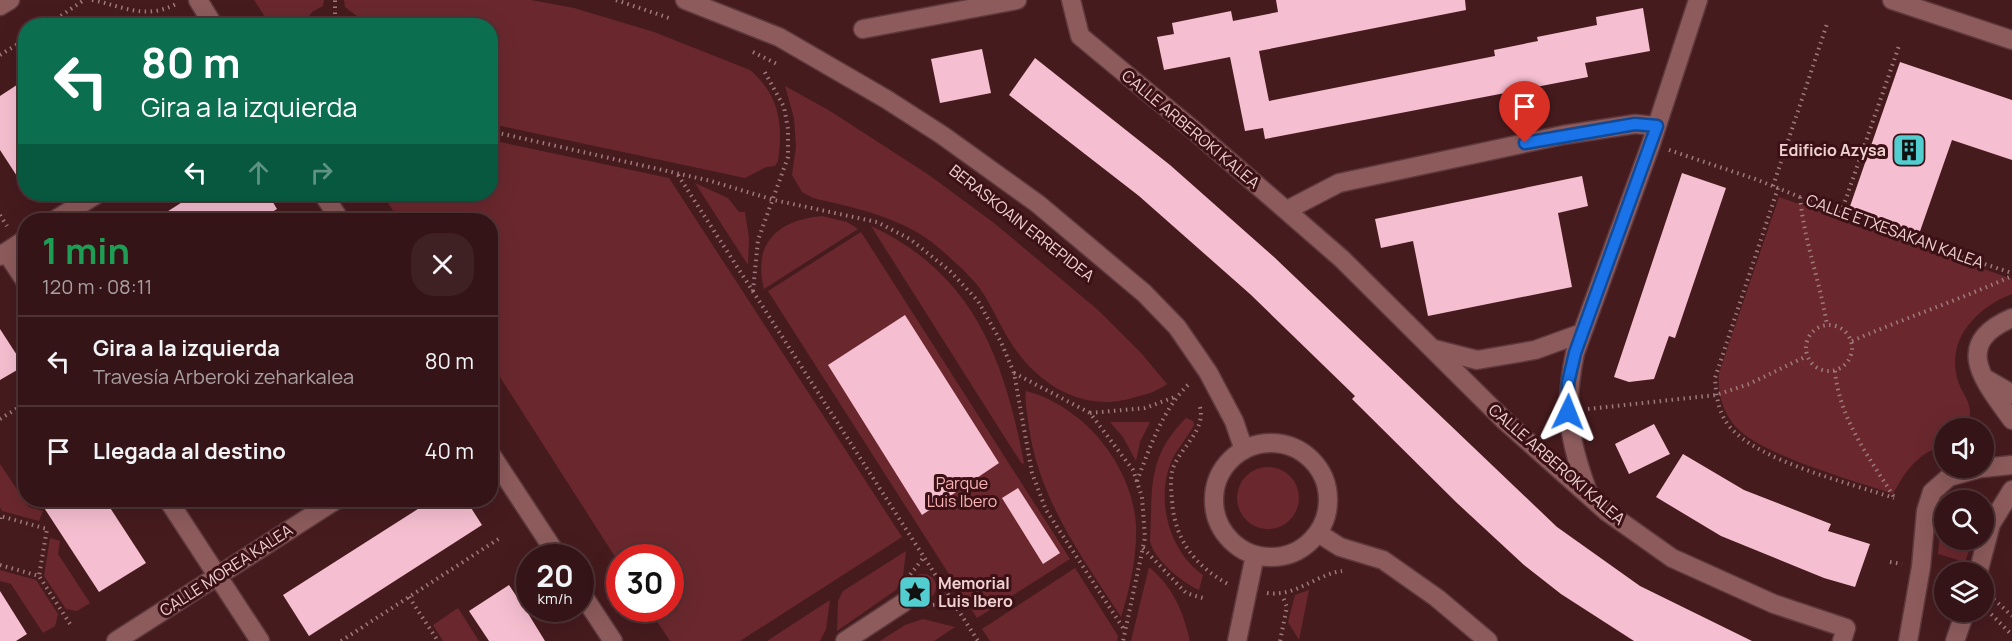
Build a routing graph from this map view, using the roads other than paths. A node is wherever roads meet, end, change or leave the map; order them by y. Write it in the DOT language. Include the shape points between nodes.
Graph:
graph roads {
  1 [pos="10,0"];
  2 [pos="198,0"];
  3 [pos="685,0"];
  4 [pos="1017,0"];
  5 [pos="1071,0"];
  6 [pos="1698,0"];
  7 [pos="1892,0"];
  8 [pos="0,6"];
  9 [pos="931,7"];
  10 [pos="209,18"];
  11 [pos="862,28"];
  12 [pos="2012,40"];
  13 [pos="1657,126"];
  14 [pos="86,201"];
  15 [pos="1287,210"];
  16 [pos="66,213"];
  17 [pos="18,243"];
  18 [pos="2,250"];
  19 [pos="18,271"];
  20 [pos="2012,318"];
  21 [pos="1582,333"];
  22 [pos="1432,348"];
  23 [pos="1986,379"];
  24 [pos="2012,394"];
  25 [pos="2012,420"];
  26 [pos="1244,450"];
  27 [pos="498,465"];
  28 [pos="2012,465"];
  29 [pos="1994,467"];
  30 [pos="1948,478"];
  31 [pos="2012,490"];
  32 [pos="1589,497"];
  33 [pos="173,507"];
  34 [pos="325,507"];
  35 [pos="1318,532"];
  36 [pos="550,544"];
  37 [pos="1255,555"];
  38 [pos="1981,562"];
  39 [pos="218,576"];
  40 [pos="903,603"];
  41 [pos="594,612"];
  42 [pos="1962,622"];
  43 [pos="116,641"];
  44 [pos="260,641"];
  45 [pos="613,641"];
  46 [pos="845,641"];
  47 [pos="1237,641"];
  48 [pos="1488,641"];
  49 [pos="1842,641"];
  50 [pos="1908,641"];
  51 [pos="1955,641"];
  1 -- 8 [label="street"];
  2 -- 10 [label="street"];
  3 -- 26 [label="street, BERASKOAIN ERREPIDEA" via="779,37 877,93 1038,204 1144,293 1177,327 1208,372 1234,421"];
  4 -- 9 [label="street"];
  5 -- 15 [label="street, CALLE ARBEROKI KALEA" via="1080,36"];
  6 -- 13 [label="street"];
  7 -- 12 [label="street"];
  9 -- 11 [label="street"];
  13 -- 15 [label="street" via="1635,124 1563,135 1339,183"];
  13 -- 21 [label="street"];
  14 -- 16 [label="street"];
  15 -- 22 [label="street, CALLE ARBEROKI KALEA"];
  17 -- 18 [label="street"];
  18 -- 19 [label="street"];
  20 -- 23 [label="street" via="1993,326 1980,340 1977,361"];
  21 -- 22 [label="street, CALLE ARBEROKI KALEA" via="1535,350 1477,360"];
  21 -- 32 [label="street" via="1568,383 1568,412 1573,451"];
  22 -- 32 [label="street, CALLE ARBEROKI KALEA"];
  23 -- 24 [label="street"];
  23 -- 25 [label="street"];
  26 -- 35 [label="street" via="1265,444 1287,446 1314,463 1327,493 1326,515"];
  26 -- 37 [label="street" via="1220,474 1214,506 1227,537"];
  27 -- 36 [label="street"];
  28 -- 29 [label="street"];
  30 -- 50 [label="street" via="1932,492 1926,510"];
  31 -- 38 [label="street" via="1991,524"];
  32 -- 49 [label="street, CALLE ARBEROKI KALEA" via="1672,558 1774,604 1846,628"];
  33 -- 39 [label="street"];
  34 -- 39 [label="street, CALLE MOREA KALEA"];
  35 -- 37 [label="street" via="1287,555"];
  35 -- 48 [label="street" via="1340,547 1383,560"];
  37 -- 47 [label="street"];
  39 -- 43 [label="street, CALLE MOREA KALEA"];
  39 -- 44 [label="street"];
  40 -- 46 [label="street"];
  41 -- 45 [label="street"];
  42 -- 51 [label="street"];
}
